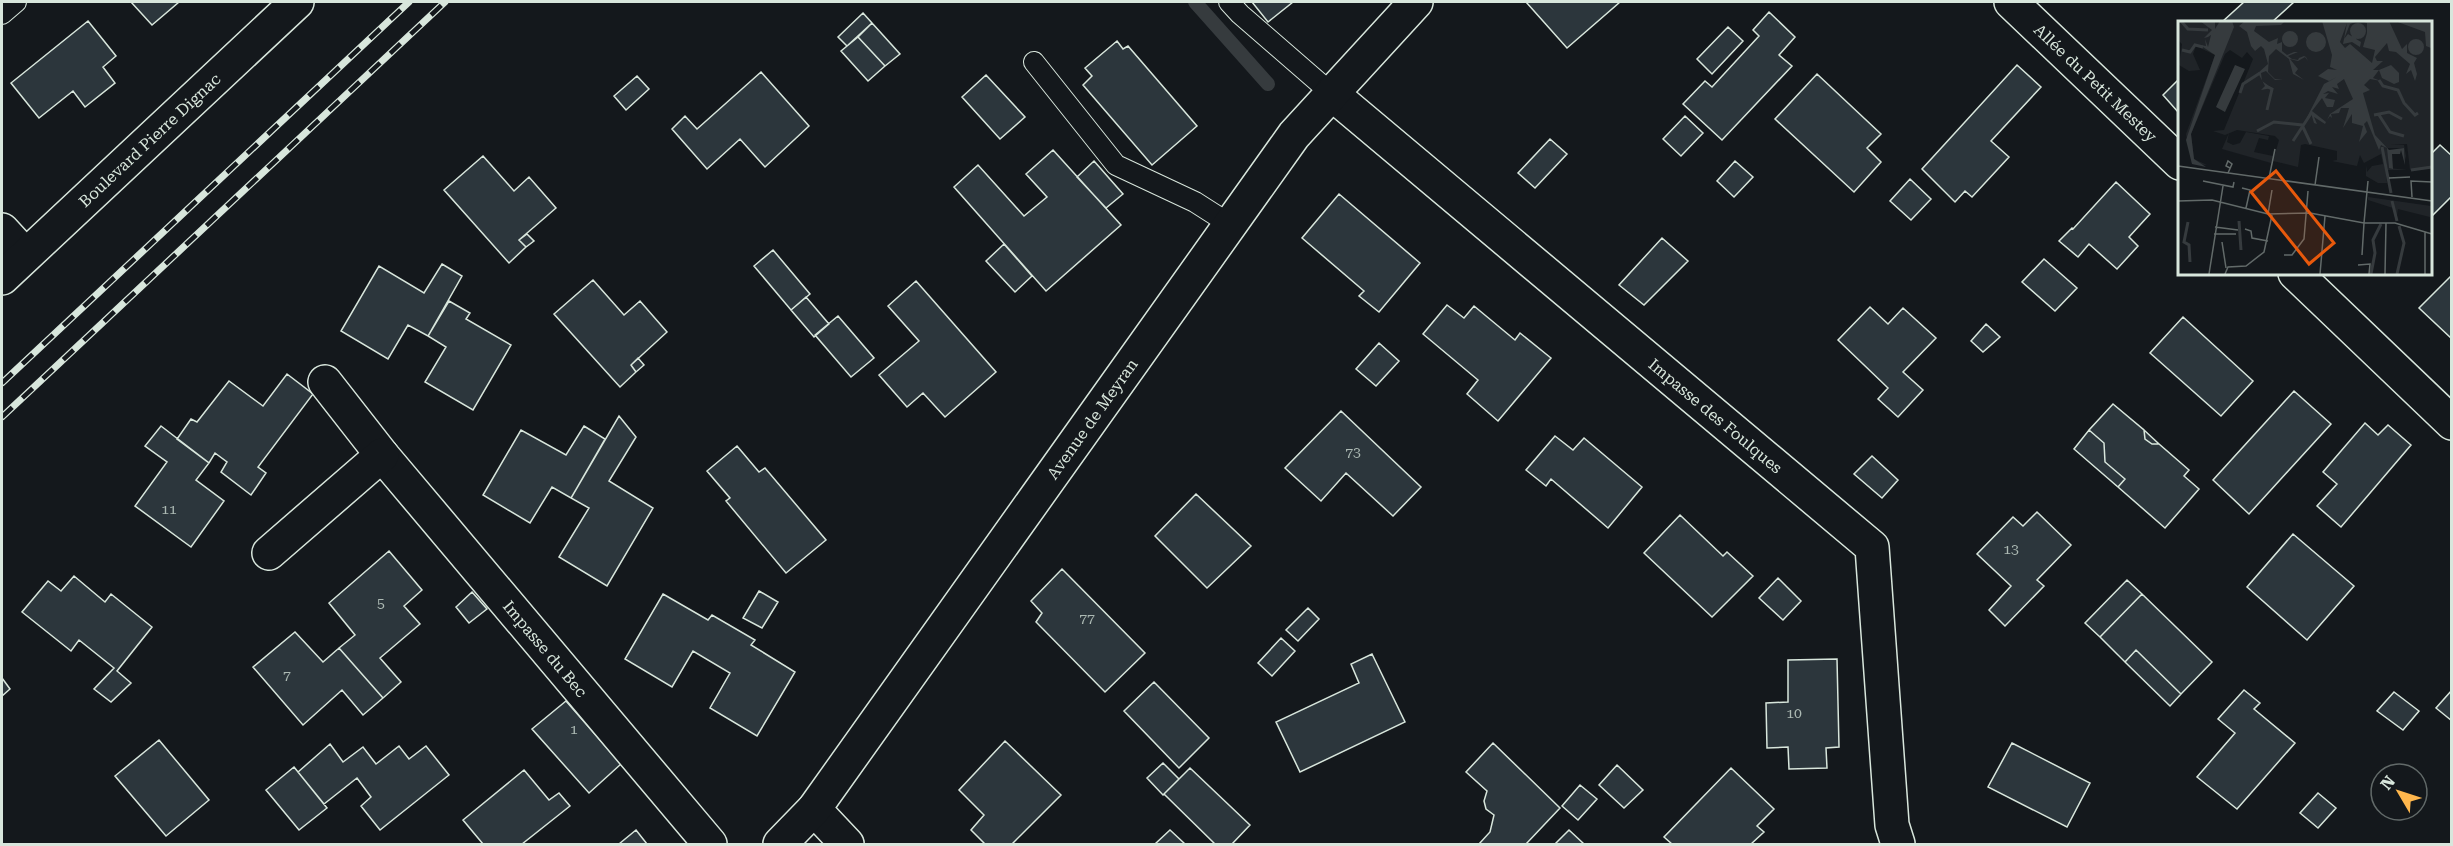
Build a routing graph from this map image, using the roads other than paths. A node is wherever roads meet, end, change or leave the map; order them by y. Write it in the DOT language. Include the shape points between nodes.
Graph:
graph roads {
  1 [pos="16,2"];
  2 [pos="297,2"];
  3 [pos="1229,2"];
  4 [pos="1416,2"];
  5 [pos="2011,2"];
  6 [pos="2,14"];
  7 [pos="1034,62"];
  8 [pos="1331,93"];
  9 [pos="2178,162"];
  10 [pos="1231,225"];
  11 [pos="2,230"];
  12 [pos="25,255"];
  13 [pos="2296,274"];
  14 [pos="2,278"];
  15 [pos="325,382"];
  16 [pos="2451,423"];
  17 [pos="382,455"];
  18 [pos="269,553"];
  19 [pos="814,809"];
  20 [pos="710,844"];
  21 [pos="780,844"];
  22 [pos="848,844"];
  23 [pos="1898,844"];
  1 -- 6 [label="lane"];
  2 -- 12 [label="street, Boulevard Pierre Dignac"];
  3 -- 8 [label="lane"];
  4 -- 8 [label="street, Avenue de Meyran"];
  5 -- 9 [label="street, Allée du Petit Mestey"];
  7 -- 10 [label="lane" via="1116,165 1195,202"];
  8 -- 10 [label="street, Avenue de Meyran" via="1294,135"];
  8 -- 23 [label="street, Impasse des Foulques" via="1872,547 1892,825"];
  10 -- 19 [label="street, Avenue de Meyran"];
  11 -- 12 [label="street"];
  12 -- 14 [label="street, Boulevard Pierre Dignac"];
  13 -- 16 [label="street"];
  15 -- 17 [label="street, Impasse du Bec"];
  17 -- 18 [label="street"];
  17 -- 20 [label="street, Impasse du Bec"];
  19 -- 21 [label="street, Avenue de Meyran"];
  19 -- 22 [label="street"];
}
